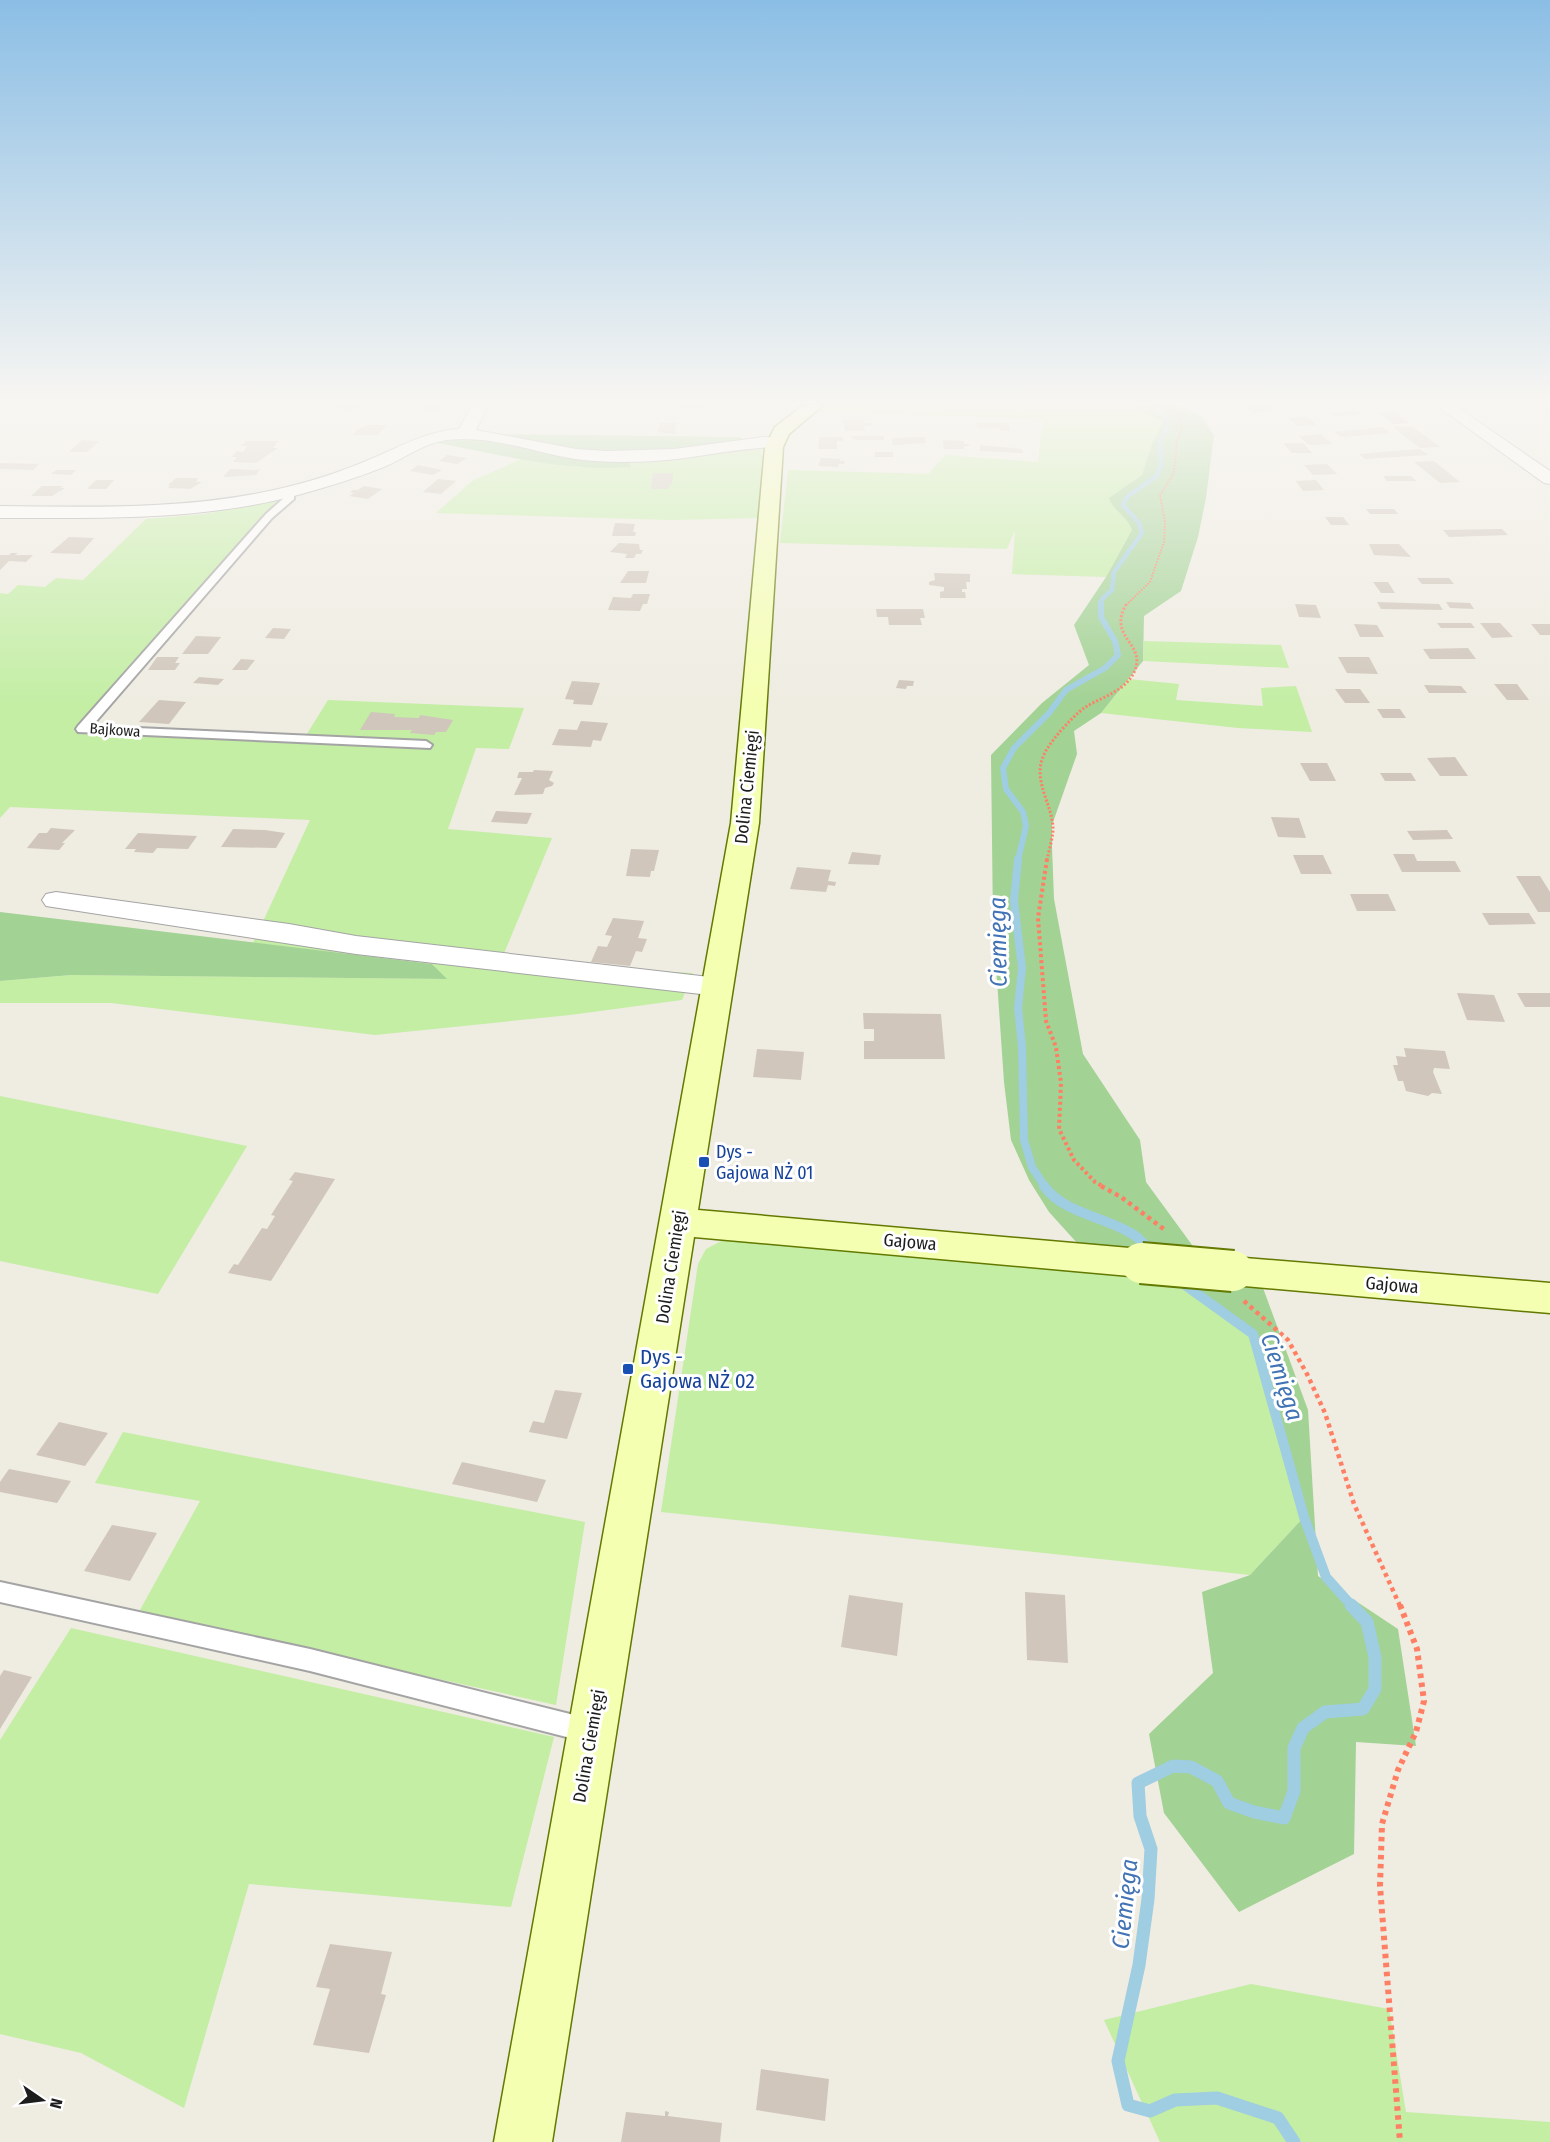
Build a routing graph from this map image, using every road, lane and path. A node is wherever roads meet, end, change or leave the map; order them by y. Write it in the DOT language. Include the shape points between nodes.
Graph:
graph roads {
  1 [pos="229,505"];
  2 [pos="282,505"];
  3 [pos="771,505"];
  4 [pos="0,512"];
  5 [pos="426,745"];
  6 [pos="56,900"];
  7 [pos="718,987"];
  8 [pos="678,1222"];
  9 [pos="1550,1298"];
  10 [pos="0,1592"];
  11 [pos="591,1732"];
  12 [pos="523,2142"];
  1 -- 4 [label="street" via="179,510"];
  2 -- 5 [label="lane, Bajkowa" via="82,729"];
  3 -- 7 [label="street, Dolina Ciemięgi" via="748,798"];
  6 -- 7 [label="street" via="356,945"];
  7 -- 8 [label="street, Dolina Ciemięgi"];
  8 -- 9 [label="street, Gajowa, bridge"];
  8 -- 11 [label="street, Dolina Ciemięgi" via="627,1467"];
  10 -- 11 [label="lane" via="310,1660"];
  11 -- 12 [label="street, Dolina Ciemięgi"];
}
